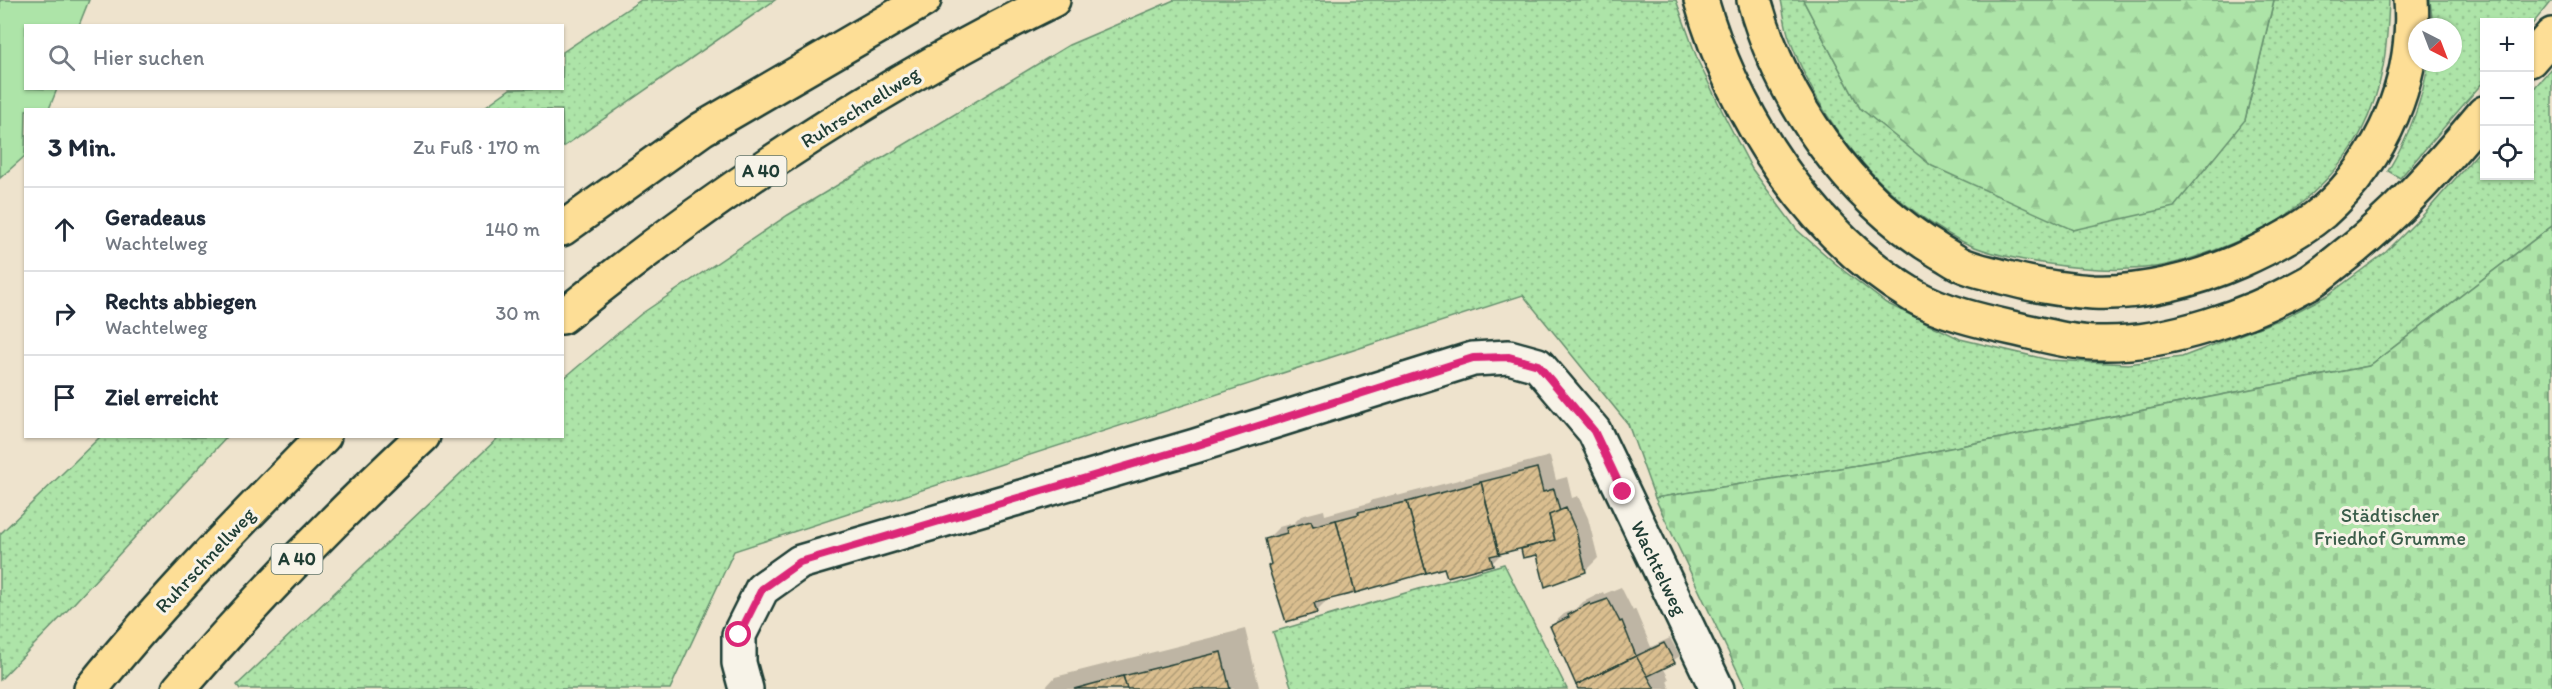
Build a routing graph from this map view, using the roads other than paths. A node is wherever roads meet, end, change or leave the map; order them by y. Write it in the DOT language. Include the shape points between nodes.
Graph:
graph roads {
  1 [pos="884,0"];
  2 [pos="924,0"];
  3 [pos="1053,0"];
  4 [pos="1701,0"];
  5 [pos="1754,0"];
  6 [pos="2411,0"];
  7 [pos="2552,34"];
  8 [pos="2534,54"];
  9 [pos="2480,118"];
  10 [pos="702,129"];
  11 [pos="564,228"];
  12 [pos="564,315"];
  13 [pos="322,438"];
  14 [pos="421,438"];
  15 [pos="91,689"];
  16 [pos="179,689"];
  17 [pos="746,689"];
  18 [pos="1717,689"];
  1 -- 10 [label="highway"];
  2 -- 10 [label="highway"];
  3 -- 12 [label="highway, Ruhrschnellweg / A 40" via="945,55 795,147"];
  4 -- 9 [label="highway" via="1710,32 1751,122 1810,207 1858,256 1915,297 1977,320 2098,343 2163,337 2242,315 2312,280 2372,234 2438,169"];
  5 -- 6 [label="highway" via="1779,64 1810,123 1861,190 1911,235 1965,266 2034,285 2095,292 2154,287 2214,272 2262,250 2322,212 2358,175 2384,133 2404,84 2411,48"];
  7 -- 8 [label="highway"];
  10 -- 11 [label="highway"];
  13 -- 15 [label="highway, Ruhrschnellweg" via="234,527"];
  14 -- 16 [label="highway, A 40" via="294,562"];
  17 -- 18 [label="street, Wachtelweg" via="739,663 739,635 762,589 800,562 1195,446 1473,358 1509,357 1538,365 1594,431"];
}
